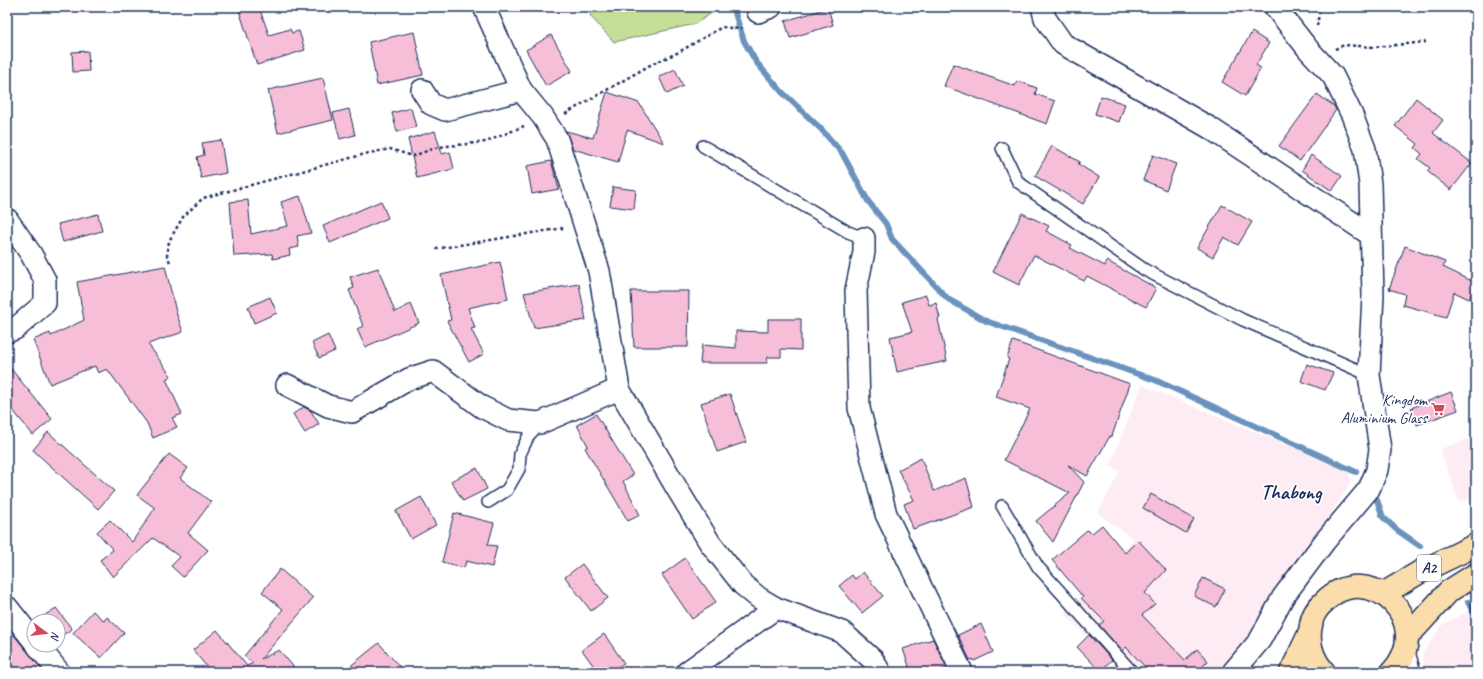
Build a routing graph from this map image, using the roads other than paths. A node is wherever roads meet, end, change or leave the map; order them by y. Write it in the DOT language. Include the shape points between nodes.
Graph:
graph roads {
  1 [pos="484,7"];
  2 [pos="1042,7"];
  3 [pos="1275,7"];
  4 [pos="422,90"];
  5 [pos="521,90"];
  6 [pos="703,146"];
  7 [pos="1002,148"];
  8 [pos="7,219"];
  9 [pos="1371,235"];
  10 [pos="864,238"];
  11 [pos="7,332"];
  12 [pos="1369,375"];
  13 [pos="287,385"];
  14 [pos="619,389"];
  15 [pos="540,423"];
  16 [pos="488,502"];
  17 [pos="1002,506"];
  18 [pos="1476,545"];
  19 [pos="1476,574"];
  20 [pos="1383,594"];
  21 [pos="7,607"];
  22 [pos="776,608"];
  23 [pos="26,631"];
  24 [pos="1309,634"];
  25 [pos="43,653"];
  26 [pos="1407,654"];
  27 [pos="58,672"];
  28 [pos="687,672"];
  29 [pos="880,672"];
  30 [pos="962,672"];
  31 [pos="1132,672"];
  32 [pos="1233,672"];
  33 [pos="1291,672"];
  34 [pos="1324,672"];
  35 [pos="1392,672"];
  1 -- 5 [label="street"];
  2 -- 9 [label="street" via="1045,18 1063,44 1210,128"];
  3 -- 9 [label="street" via="1333,76 1352,115 1365,149 1370,184"];
  4 -- 5 [label="street" via="431,104 445,110"];
  5 -- 14 [label="street" via="557,139 586,224 599,271"];
  6 -- 10 [label="lane" via="848,232"];
  7 -- 12 [label="lane" via="1018,182 1145,270 1243,320"];
  8 -- 11 [label="street" via="45,280 45,303"];
  9 -- 12 [label="street" via="1373,295"];
  10 -- 30 [label="street" via="864,252 856,290 859,408 886,514"];
  12 -- 32 [label="street" via="1380,449 1378,470 1369,489 1324,542 1283,597 1260,640"];
  13 -- 15 [label="street" via="328,406 352,412 409,379 433,371 482,407 508,420"];
  14 -- 15 [label="street"];
  14 -- 22 [label="street" via="710,543 743,585"];
  15 -- 16 [label="lane" via="529,435 520,454 519,469 507,490"];
  17 -- 31 [label="lane" via="1038,567"];
  18 -- 20 [label="main road, A2" via="1420,572"];
  19 -- 26 [label="main road, A2" via="1449,591"];
  20 -- 24 [label="main road" via="1370,588 1355,587 1341,590 1319,607 1312,619"];
  20 -- 26 [label="main road" via="1401,612 1405,624"];
  21 -- 23 [label="street"];
  22 -- 28 [label="street"];
  22 -- 29 [label="street" via="842,632 873,660"];
  24 -- 33 [label="main road"];
  24 -- 34 [label="main road" via="1310,649 1316,663"];
  25 -- 27 [label="street"];
  26 -- 35 [label="main road, A2"];
}
